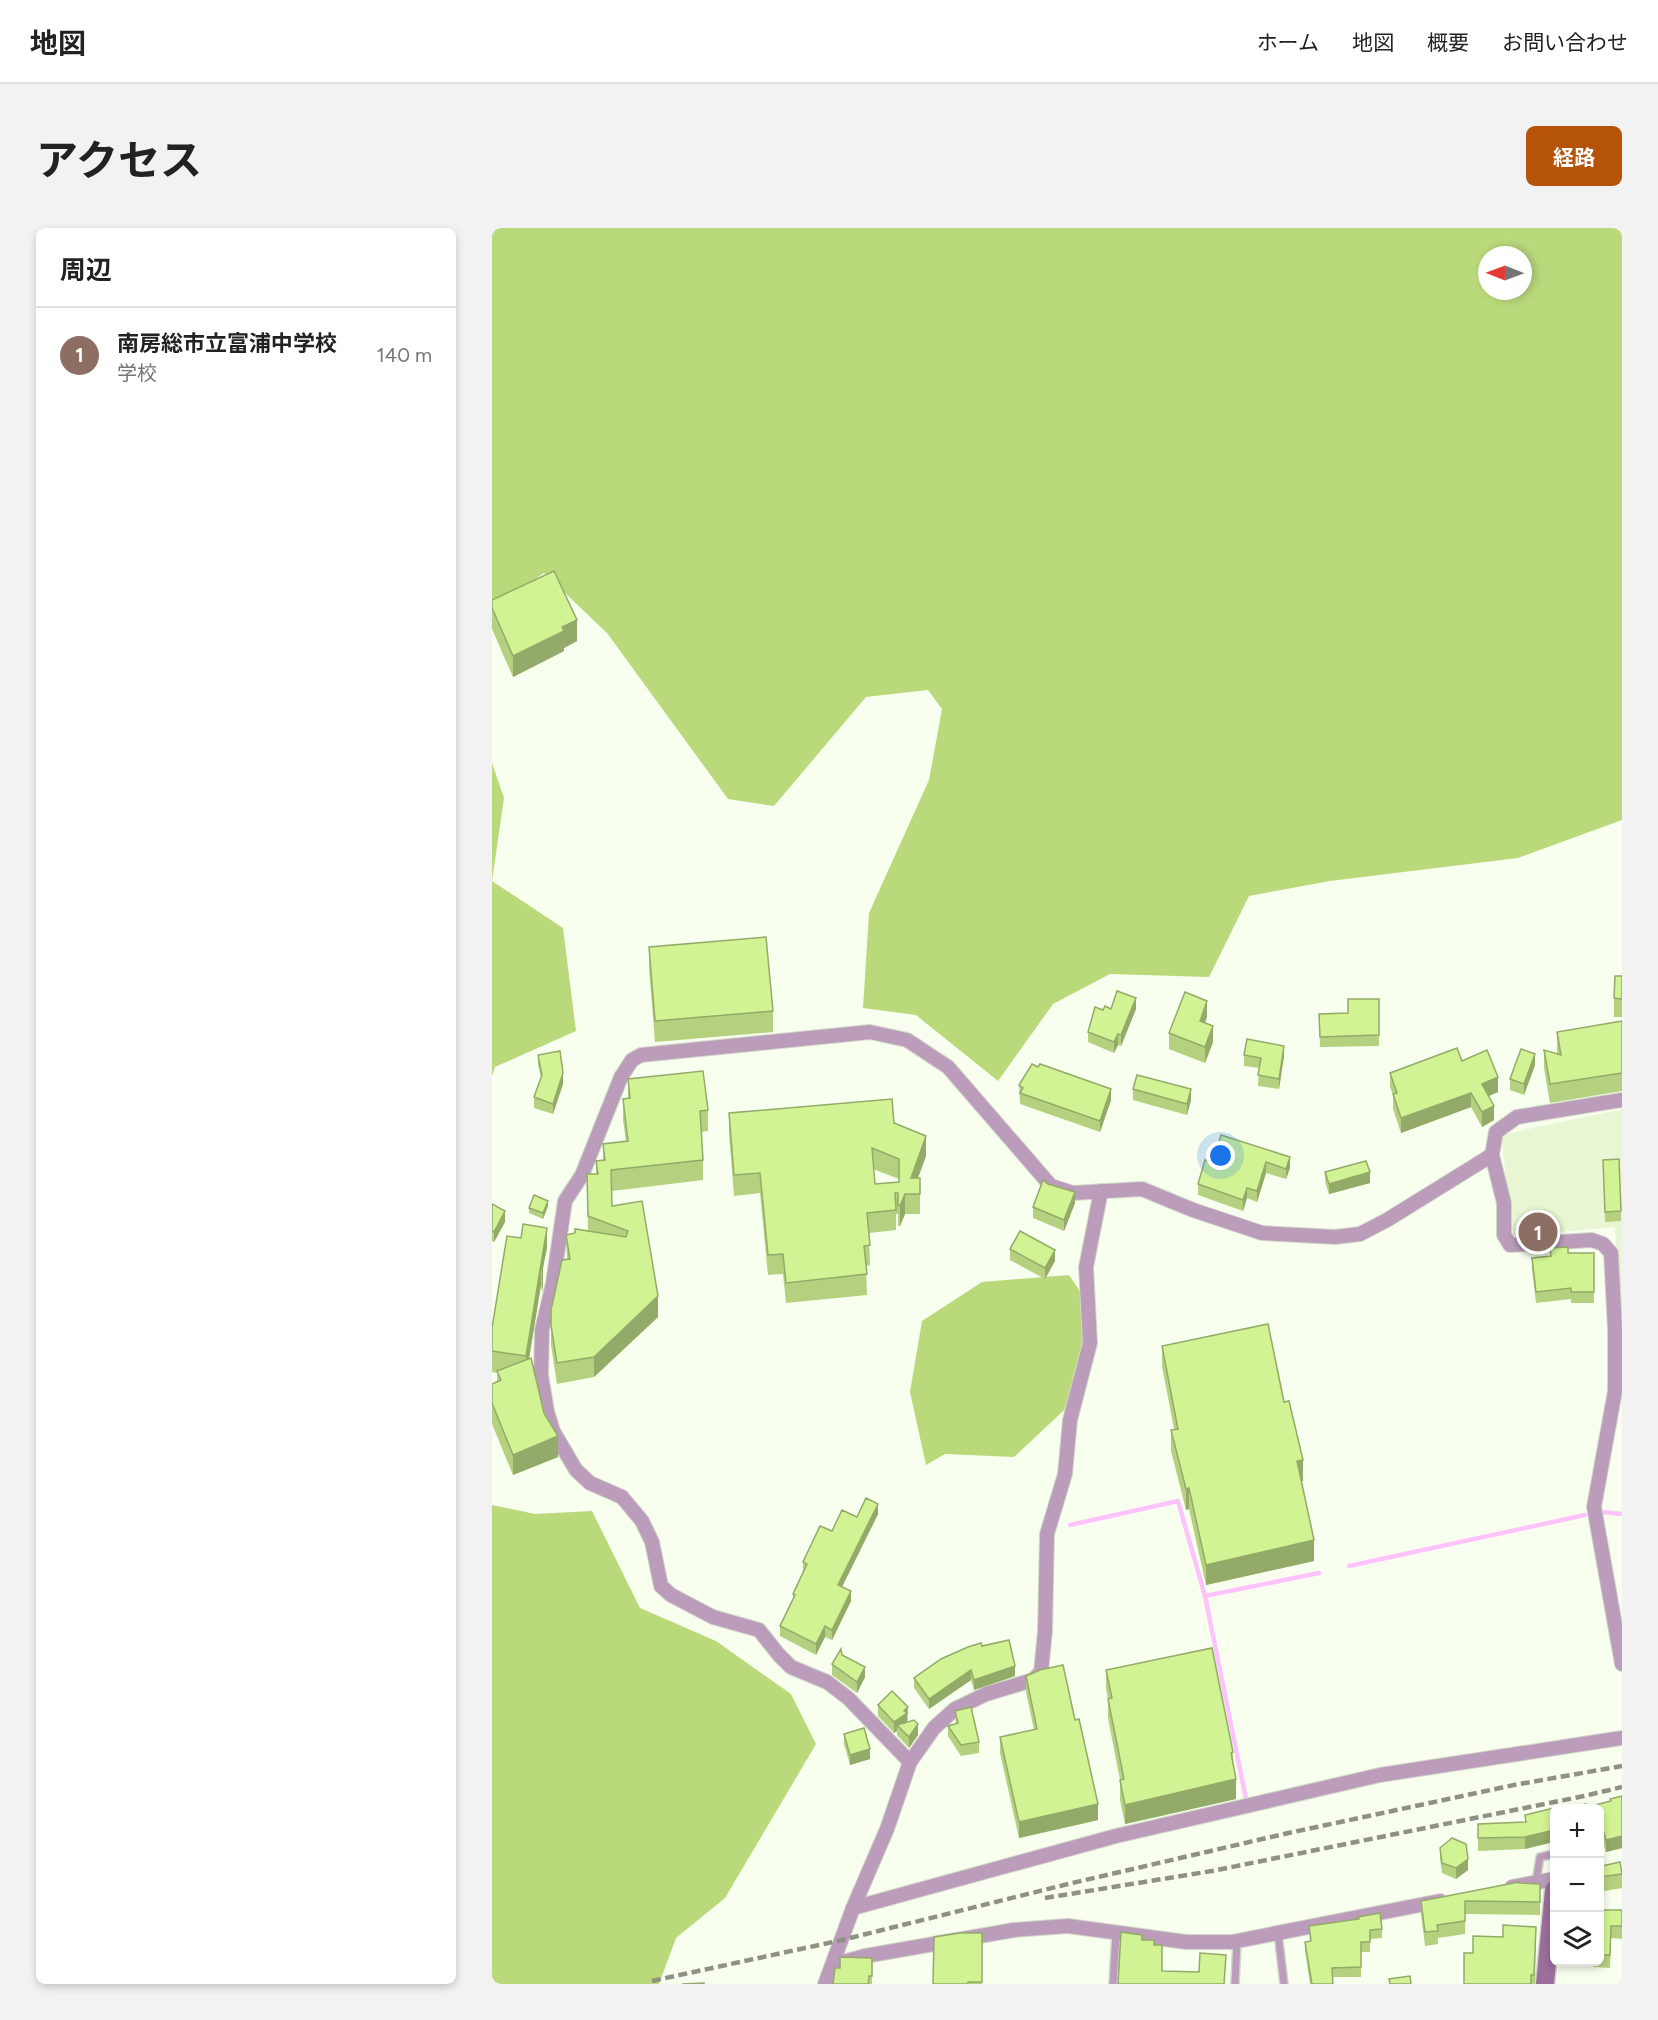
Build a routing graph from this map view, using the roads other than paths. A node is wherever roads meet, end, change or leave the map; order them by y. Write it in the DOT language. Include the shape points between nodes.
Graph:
graph roads {
  1 [pos="1622,1100"];
  2 [pos="1492,1155"];
  3 [pos="1101,1191"];
  4 [pos="1622,1664"];
  5 [pos="1622,1738"];
  6 [pos="910,1762"];
  7 [pos="1550,1855"];
  8 [pos="1550,1880"];
  9 [pos="1536,1882"];
  10 [pos="1501,1889"];
  11 [pos="1454,1898"];
  12 [pos="853,1908"];
  13 [pos="1552,1912"];
  14 [pos="1116,1933"];
  15 [pos="1278,1933"];
  16 [pos="1237,1941"];
  17 [pos="833,1965"];
  18 [pos="825,1984"];
  19 [pos="1113,1984"];
  20 [pos="1235,1984"];
  21 [pos="1284,1984"];
  22 [pos="1545,1984"];
  1 -- 2 [label="street" via="1517,1117 1496,1132"];
  2 -- 3 [label="street" via="1387,1220 1360,1233 1335,1238 1262,1233 1142,1189"];
  2 -- 4 [label="street" via="1504,1203 1504,1235 1510,1245 1592,1240 1611,1253 1615,1392 1594,1507"];
  3 -- 6 [label="street" via="1086,1267 1090,1343 1070,1420 1065,1474 1047,1534 1046,1631 1041,1672 1033,1680 986,1694 956,1709 934,1728"];
  3 -- 6 [label="street" via="1073,1193 1051,1186 948,1067 907,1040 870,1032 641,1055 632,1060 621,1077 582,1175 565,1201 542,1330 541,1375 547,1411 563,1450 590,1483 622,1497 642,1521 652,1542 661,1586 671,1595 712,1617 759,1630 791,1667 827,1682 849,1698"];
  5 -- 12 [label="street" via="1380,1775 1116,1836"];
  6 -- 12 [label="street"];
  7 -- 9 [label="lane" via="1540,1857"];
  8 -- 9 [label="street"];
  9 -- 10 [label="street"];
  11 -- 15 [label="street"];
  12 -- 17 [label="street"];
  13 -- 22 [label="main road"];
  14 -- 16 [label="street" via="1186,1942"];
  14 -- 17 [label="street" via="1068,1926 1014,1930"];
  14 -- 19 [label="lane"];
  15 -- 16 [label="street"];
  15 -- 21 [label="lane"];
  16 -- 20 [label="lane"];
  17 -- 18 [label="street"];
}
